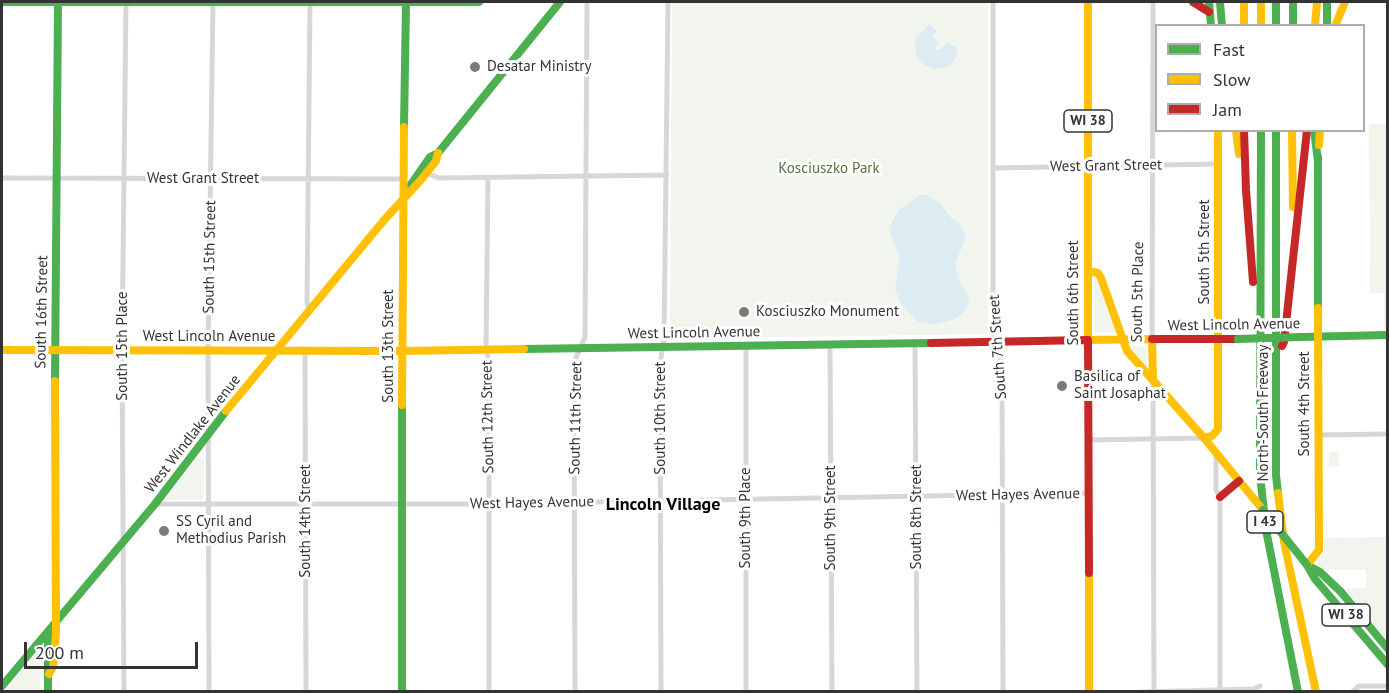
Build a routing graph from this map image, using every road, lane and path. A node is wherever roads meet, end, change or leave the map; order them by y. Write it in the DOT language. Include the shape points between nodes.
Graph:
graph roads {
  1 [pos="2,2"];
  2 [pos="58,2"];
  3 [pos="126,2"];
  4 [pos="213,2"];
  5 [pos="310,2"];
  6 [pos="406,2"];
  7 [pos="479,2"];
  8 [pos="560,2"];
  9 [pos="587,2"];
  10 [pos="668,2"];
  11 [pos="993,2"];
  12 [pos="1088,2"];
  13 [pos="1153,2"];
  14 [pos="1193,2"];
  15 [pos="1209,2"];
  16 [pos="1220,2"];
  17 [pos="1244,2"];
  18 [pos="1261,2"];
  19 [pos="1276,2"];
  20 [pos="1293,2"];
  21 [pos="1317,2"];
  22 [pos="1327,2"];
  23 [pos="1345,2"];
  24 [pos="1209,12"];
  25 [pos="1293,23"];
  26 [pos="1211,24"];
  27 [pos="1222,24"];
  28 [pos="1244,24"];
  29 [pos="1261,24"];
  30 [pos="1276,24"];
  31 [pos="1315,24"];
  32 [pos="1327,24"];
  33 [pos="1336,24"];
  34 [pos="1218,132"];
  35 [pos="1236,132"];
  36 [pos="1244,132"];
  37 [pos="1261,132"];
  38 [pos="1276,132"];
  39 [pos="1292,132"];
  40 [pos="1307,132"];
  41 [pos="1314,132"];
  42 [pos="1320,132"];
  43 [pos="438,153"];
  44 [pos="1318,161"];
  45 [pos="1218,164"];
  46 [pos="1153,165"];
  47 [pos="1088,167"];
  48 [pos="994,168"];
  49 [pos="426,172"];
  50 [pos="667,176"];
  51 [pos="586,177"];
  52 [pos="2,178"];
  53 [pos="57,178"];
  54 [pos="124,178"];
  55 [pos="488,178"];
  56 [pos="211,179"];
  57 [pos="308,179"];
  58 [pos="404,179"];
  59 [pos="1246,190"];
  60 [pos="404,197"];
  61 [pos="1293,243"];
  62 [pos="1088,271"];
  63 [pos="309,311"];
  64 [pos="1388,335"];
  65 [pos="1318,337"];
  66 [pos="1123,339"];
  67 [pos="1152,339"];
  68 [pos="1218,339"];
  69 [pos="1088,340"];
  70 [pos="997,341"];
  71 [pos="915,343"];
  72 [pos="830,344"];
  73 [pos="746,345"];
  74 [pos="663,347"];
  75 [pos="580,348"];
  76 [pos="1259,349"];
  77 [pos="2,350"];
  78 [pos="55,350"];
  79 [pos="122,350"];
  80 [pos="486,350"];
  81 [pos="208,351"];
  82 [pos="276,351"];
  83 [pos="305,351"];
  84 [pos="402,351"];
  85 [pos="1277,354"];
  86 [pos="1153,379"];
  87 [pos="208,433"];
  88 [pos="1388,434"];
  89 [pos="1319,435"];
  90 [pos="1204,438"];
  91 [pos="1153,439"];
  92 [pos="1089,440"];
  93 [pos="1216,452"];
  94 [pos="1239,481"];
  95 [pos="1089,494"];
  96 [pos="1002,495"];
  97 [pos="916,497"];
  98 [pos="1220,497"];
  99 [pos="831,498"];
  100 [pos="745,500"];
  101 [pos="660,501"];
  102 [pos="575,502"];
  103 [pos="155,504"];
  104 [pos="208,504"];
  105 [pos="402,504"];
  106 [pos="489,504"];
  107 [pos="307,505"];
  108 [pos="123,541"];
  109 [pos="1307,565"];
  110 [pos="55,623"];
  111 [pos="1388,649"];
  112 [pos="30,653"];
  113 [pos="47,665"];
  114 [pos="1388,665"];
  115 [pos="49,674"];
  116 [pos="2,683"];
  117 [pos="1260,686"];
  118 [pos="1388,686"];
  119 [pos="1154,691"];
  120 [pos="1220,691"];
  121 [pos="48,692"];
  122 [pos="124,692"];
  123 [pos="209,692"];
  124 [pos="306,692"];
  125 [pos="402,692"];
  126 [pos="489,692"];
  127 [pos="574,692"];
  128 [pos="661,692"];
  129 [pos="746,692"];
  130 [pos="832,692"];
  131 [pos="917,692"];
  132 [pos="1003,692"];
  133 [pos="1089,692"];
  134 [pos="1141,692"];
  135 [pos="1298,692"];
  136 [pos="1316,692"];
  137 [pos="1352,692"];
  1 -- 2 [label="main road"];
  2 -- 3 [label="main road"];
  2 -- 53 [label="main road, South 16th Street"];
  3 -- 4 [label="main road"];
  3 -- 54 [label="street, South 15th Place"];
  4 -- 5 [label="main road"];
  4 -- 56 [label="street, South 15th Street"];
  5 -- 6 [label="main road"];
  5 -- 57 [label="street"];
  6 -- 7 [label="main road"];
  6 -- 58 [label="main road, South 13th Street"];
  8 -- 43 [label="main road, West Windlake Avenue"];
  9 -- 51 [label="street, South 11th Street"];
  10 -- 50 [label="street, South 10th Street"];
  11 -- 48 [label="street, South 7th Street"];
  12 -- 47 [label="main road, South 6th Street / WI 38"];
  13 -- 46 [label="street, South 5th Place"];
  14 -- 24 [label="main road"];
  15 -- 24 [label="main road"];
  16 -- 27 [label="main road"];
  17 -- 28 [label="main road"];
  18 -- 29 [label="main road"];
  19 -- 30 [label="main road"];
  20 -- 25 [label="main road"];
  21 -- 31 [label="main road"];
  22 -- 32 [label="main road"];
  23 -- 33 [label="main road"];
  24 -- 26 [label="main road"];
  24 -- 27 [label="main road"];
  34 -- 45 [label="main road, South 5th Street"];
  35 -- 59 [label="main road"];
  36 -- 59 [label="main road"];
  37 -- 76 [label="main road, North-South Freeway / I 43"];
  38 -- 85 [label="main road, North-South Freeway / I 43"];
  39 -- 61 [label="main road"];
  40 -- 61 [label="main road"];
  41 -- 44 [label="main road"];
  42 -- 44 [label="main road, South 4th Street"];
  43 -- 49 [label="main road, West Windlake Avenue"];
  43 -- 60 [label="main road, West Windlake Avenue" via="430,157"];
  44 -- 65 [label="main road, South 4th Street"];
  45 -- 46 [label="street, West Grant Street"];
  45 -- 68 [label="main road, South 5th Street"];
  46 -- 47 [label="street, West Grant Street"];
  46 -- 67 [label="street, South 5th Place"];
  47 -- 48 [label="street, West Grant Street"];
  47 -- 62 [label="main road, South 6th Street / WI 38"];
  48 -- 70 [label="street, South 7th Street" via="993,332"];
  49 -- 55 [label="street" via="439,178"];
  49 -- 60 [label="main road, West Windlake Avenue"];
  50 -- 51 [label="street"];
  50 -- 74 [label="street, South 10th Street"];
  51 -- 55 [label="street"];
  51 -- 75 [label="street, South 11th Street" via="585,336"];
  52 -- 53 [label="street, West Grant Street"];
  53 -- 54 [label="street, West Grant Street"];
  53 -- 78 [label="main road, South 16th Street"];
  54 -- 56 [label="street, West Grant Street"];
  54 -- 79 [label="street, South 15th Place"];
  55 -- 80 [label="street, South 12th Street"];
  56 -- 57 [label="street, West Grant Street"];
  56 -- 81 [label="street, South 15th Street"];
  57 -- 58 [label="street, West Grant Street"];
  57 -- 63 [label="street"];
  58 -- 60 [label="main road, South 13th Street"];
  59 -- 76 [label="main road"];
  60 -- 63 [label="main road, West Windlake Avenue"];
  60 -- 84 [label="main road, South 13th Street"];
  61 -- 85 [label="main road" via="1284,342"];
  62 -- 66 [label="main road, WI 38" via="1098,273"];
  62 -- 69 [label="main road, South 6th Street / WI 38"];
  63 -- 82 [label="main road, West Windlake Avenue"];
  64 -- 65 [label="main road, West Lincoln Avenue"];
  65 -- 68 [label="main road, West Lincoln Avenue, bridge"];
  65 -- 89 [label="main road, South 4th Street"];
  66 -- 67 [label="main road, West Lincoln Avenue"];
  66 -- 69 [label="main road, West Lincoln Avenue"];
  66 -- 86 [label="main road, WI 38" via="1127,351"];
  67 -- 68 [label="main road, West Lincoln Avenue"];
  67 -- 86 [label="main road, South 5th Place"];
  68 -- 90 [label="main road, South 5th Street" via="1218,429"];
  69 -- 70 [label="main road, West Lincoln Avenue"];
  69 -- 92 [label="main road, South 6th Street"];
  70 -- 71 [label="main road, West Lincoln Avenue"];
  70 -- 96 [label="street, South 7th Street" via="1002,384"];
  71 -- 72 [label="main road, West Lincoln Avenue"];
  71 -- 97 [label="street, South 8th Street"];
  72 -- 73 [label="main road, West Lincoln Avenue"];
  72 -- 99 [label="street, South 9th Street"];
  73 -- 74 [label="main road, West Lincoln Avenue"];
  73 -- 100 [label="street, South 9th Place"];
  74 -- 75 [label="main road, West Lincoln Avenue"];
  74 -- 101 [label="street, South 10th Street"];
  75 -- 80 [label="main road, West Lincoln Avenue"];
  75 -- 102 [label="street, South 11th Street" via="575,370"];
  76 -- 135 [label="main road, North-South Freeway / I 43" via="1260,475 1266,530"];
  77 -- 78 [label="main road, West Lincoln Avenue"];
  78 -- 79 [label="main road, West Lincoln Avenue"];
  78 -- 110 [label="main road, South 16th Street"];
  79 -- 81 [label="main road, West Lincoln Avenue"];
  79 -- 108 [label="street, South 15th Place"];
  80 -- 84 [label="main road, West Lincoln Avenue"];
  80 -- 106 [label="street, South 12th Street"];
  81 -- 82 [label="main road, West Lincoln Avenue"];
  81 -- 87 [label="street, South 15th Street"];
  82 -- 83 [label="main road, West Lincoln Avenue"];
  82 -- 87 [label="main road, West Windlake Avenue"];
  83 -- 84 [label="main road, West Lincoln Avenue"];
  83 -- 107 [label="street, South 14th Street"];
  84 -- 105 [label="main road, South 13th Street"];
  85 -- 136 [label="main road, North-South Freeway / I 43" via="1278,486 1284,542"];
  86 -- 90 [label="main road, WI 38"];
  86 -- 91 [label="street, South 5th Place"];
  87 -- 103 [label="main road, West Windlake Avenue"];
  87 -- 104 [label="street, South 15th Street"];
  88 -- 89 [label="street"];
  89 -- 109 [label="main road, South 4th Street" via="1319,550"];
  90 -- 91 [label="street"];
  90 -- 93 [label="main road, WI 38"];
  91 -- 92 [label="street"];
  91 -- 119 [label="street, South 5th Place"];
  92 -- 95 [label="main road, South 6th Street"];
  93 -- 94 [label="main road, WI 38"];
  93 -- 98 [label="street" via="1216,490"];
  94 -- 98 [label="main road"];
  94 -- 109 [label="main road, WI 38, bridge"];
  95 -- 96 [label="street, West Hayes Avenue"];
  95 -- 133 [label="main road, South 6th Street"];
  96 -- 97 [label="street, West Hayes Avenue"];
  96 -- 132 [label="street, South 7th Street"];
  97 -- 99 [label="street, West Hayes Avenue"];
  97 -- 131 [label="street, South 8th Street"];
  98 -- 120 [label="street"];
  99 -- 100 [label="street, West Hayes Avenue"];
  99 -- 130 [label="street, South 9th Street"];
  100 -- 101 [label="street, West Hayes Avenue"];
  100 -- 129 [label="street, South 9th Place"];
  101 -- 102 [label="street, West Hayes Avenue"];
  101 -- 128 [label="street, South 10th Street"];
  102 -- 106 [label="street, West Hayes Avenue"];
  102 -- 127 [label="street, South 11th Street"];
  103 -- 104 [label="street, West Hayes Avenue"];
  103 -- 108 [label="main road, West Windlake Avenue"];
  104 -- 107 [label="street, West Hayes Avenue"];
  104 -- 123 [label="street, South 15th Street"];
  105 -- 106 [label="street, West Hayes Avenue"];
  105 -- 107 [label="street, West Hayes Avenue"];
  105 -- 125 [label="main road, South 13th Street"];
  106 -- 126 [label="street, South 12th Street"];
  107 -- 124 [label="street, South 14th Street"];
  108 -- 110 [label="main road, West Windlake Avenue"];
  108 -- 122 [label="street, South 15th Place"];
  109 -- 111 [label="main road, WI 38" via="1341,592"];
  109 -- 114 [label="main road, WI 38"];
  110 -- 112 [label="main road, West Windlake Avenue"];
  110 -- 113 [label="main road, South 16th Street" via="48,639"];
  110 -- 115 [label="main road, South 16th Street" via="53,667"];
  112 -- 113 [label="main road" via="41,656"];
  112 -- 116 [label="main road, West Windlake Avenue"];
  113 -- 115 [label="main road, South 16th Street"];
  115 -- 121 [label="main road, South 16th Street"];
  117 -- 120 [label="street"];
  118 -- 137 [label="street" via="1359,686"];
  119 -- 120 [label="street"];
  119 -- 134 [label="street"];
}
